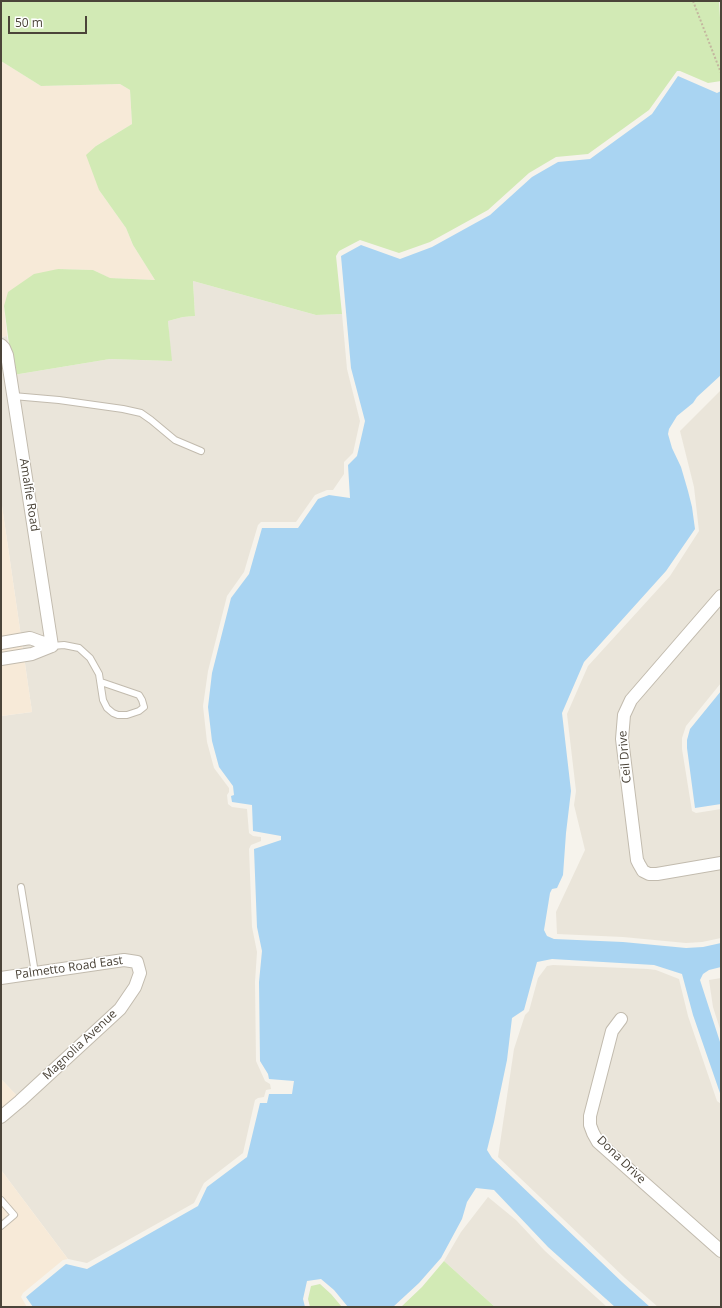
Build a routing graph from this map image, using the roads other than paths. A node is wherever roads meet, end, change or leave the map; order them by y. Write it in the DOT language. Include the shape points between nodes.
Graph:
graph roads {
  1 [pos="1,345"];
  2 [pos="13,396"];
  3 [pos="201,450"];
  4 [pos="721,596"];
  5 [pos="1,642"];
  6 [pos="52,646"];
  7 [pos="1,659"];
  8 [pos="102,682"];
  9 [pos="721,863"];
  10 [pos="21,887"];
  11 [pos="137,962"];
  12 [pos="35,973"];
  13 [pos="1,978"];
  14 [pos="621,1019"];
  15 [pos="1,1117"];
  16 [pos="1,1200"];
  17 [pos="1,1226"];
  18 [pos="721,1251"];
  1 -- 2 [label="street, Amalfie Road" via="7,355"];
  2 -- 3 [label="lane" via="59,400 141,413 175,440"];
  2 -- 6 [label="street, Amalfie Road"];
  4 -- 9 [label="street, Ceil Drive" via="631,700 624,716 622,739 637,860 641,868 646,873 657,874"];
  5 -- 6 [label="street" via="30,638"];
  6 -- 7 [label="street" via="32,654"];
  6 -- 8 [label="lane" via="79,648 95,665"];
  8 -- 8 [label="lane" via="103,700 106,708 113,713 127,715 139,712 144,707 139,695"];
  10 -- 12 [label="lane"];
  11 -- 12 [label="street, Palmetto Road East" via="124,960"];
  11 -- 15 [label="street, Magnolia Avenue" via="139,977 129,998 120,1009"];
  12 -- 13 [label="street, Palmetto Road East"];
  14 -- 18 [label="street, Dona Drive" via="612,1031 590,1116 593,1133 598,1142"];
  16 -- 17 [label="lane" via="14,1215"];
}
